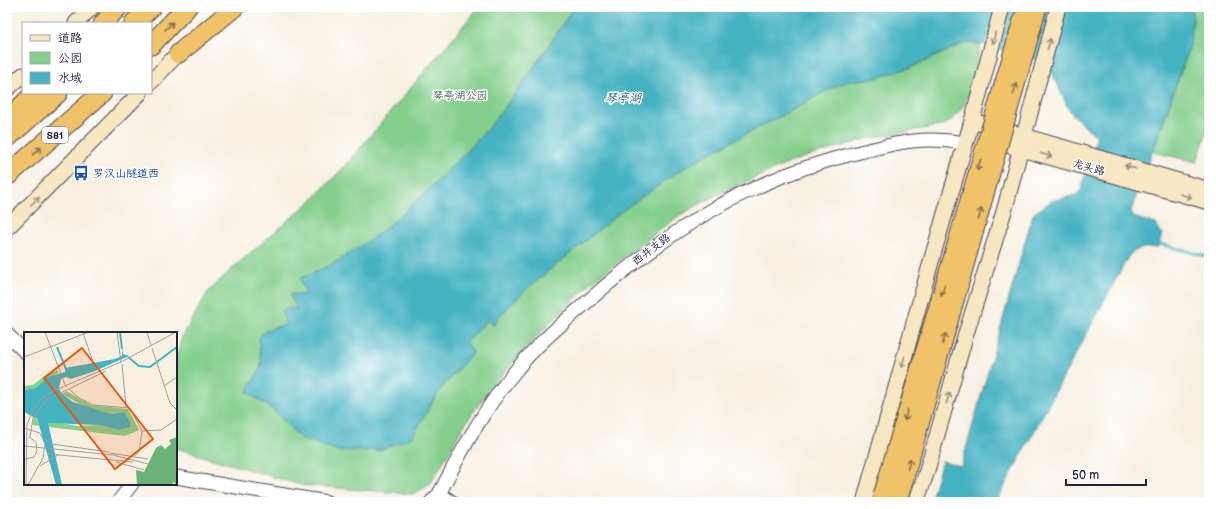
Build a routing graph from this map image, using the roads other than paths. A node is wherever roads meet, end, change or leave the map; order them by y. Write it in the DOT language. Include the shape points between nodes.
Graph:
graph roads {
  1 [pos="92,7"];
  2 [pos="119,7"];
  3 [pos="152,7"];
  4 [pos="187,7"];
  5 [pos="223,7"];
  6 [pos="235,7"];
  7 [pos="1002,7"];
  8 [pos="1026,7"];
  9 [pos="1038,7"];
  10 [pos="1058,7"];
  11 [pos="77,22"];
  12 [pos="104,22"];
  13 [pos="135,22"];
  14 [pos="152,44"];
  15 [pos="178,54"];
  16 [pos="22,76"];
  17 [pos="152,81"];
  18 [pos="7,89"];
  19 [pos="33,94"];
  20 [pos="57,94"];
  21 [pos="101,94"];
  22 [pos="139,94"];
  23 [pos="7,120"];
  24 [pos="969,133"];
  25 [pos="7,138"];
  26 [pos="1021,141"];
  27 [pos="7,176"];
  28 [pos="1166,183"];
  29 [pos="1209,190"];
  30 [pos="1209,202"];
  31 [pos="7,228"];
  32 [pos="934,251"];
  33 [pos="989,259"];
  34 [pos="7,334"];
  35 [pos="24,351"];
  36 [pos="177,477"];
  37 [pos="131,485"];
  38 [pos="882,496"];
  39 [pos="435,498"];
  40 [pos="118,502"];
  41 [pos="327,502"];
  42 [pos="452,502"];
  43 [pos="864,502"];
  44 [pos="898,502"];
  45 [pos="916,502"];
  1 -- 11 [label="main road"];
  2 -- 12 [label="highway"];
  3 -- 13 [label="highway"];
  14 -- 4 [label="highway, one-way"];
  5 -- 15 [label="main road"];
  6 -- 15 [label="highway"];
  7 -- 24 [label="main road, one-way"];
  8 -- 38 [label="main road, one-way, bridge"];
  44 -- 9 [label="main road, one-way, bridge"];
  26 -- 10 [label="main road, one-way"];
  15 -- 17 [label="main road"];
  16 -- 18 [label="main road"];
  19 -- 23 [label="highway"];
  20 -- 25 [label="highway, S81"];
  27 -- 21 [label="highway, S81, one-way"];
  31 -- 22 [label="main road, one-way"];
  24 -- 26 [label="main road, 龙头路"];
  24 -- 32 [label="main road"];
  24 -- 39 [label="street, 西井支路" via="940,139 911,140 826,161 783,175 746,191 670,235 608,283 518,367 479,420"];
  26 -- 28 [label="main road, 龙头路"];
  26 -- 33 [label="main road" via="1005,208"];
  28 -- 29 [label="main road, 龙头路"];
  28 -- 30 [label="main road, 龙头路, one-way"];
  32 -- 33 [label="main road" via="948,235 968,229 982,236"];
  32 -- 43 [label="main road, one-way"];
  45 -- 33 [label="main road, one-way"];
  34 -- 35 [label="street"];
  36 -- 41 [label="street"];
  37 -- 40 [label="street"];
  39 -- 42 [label="street"];
}
